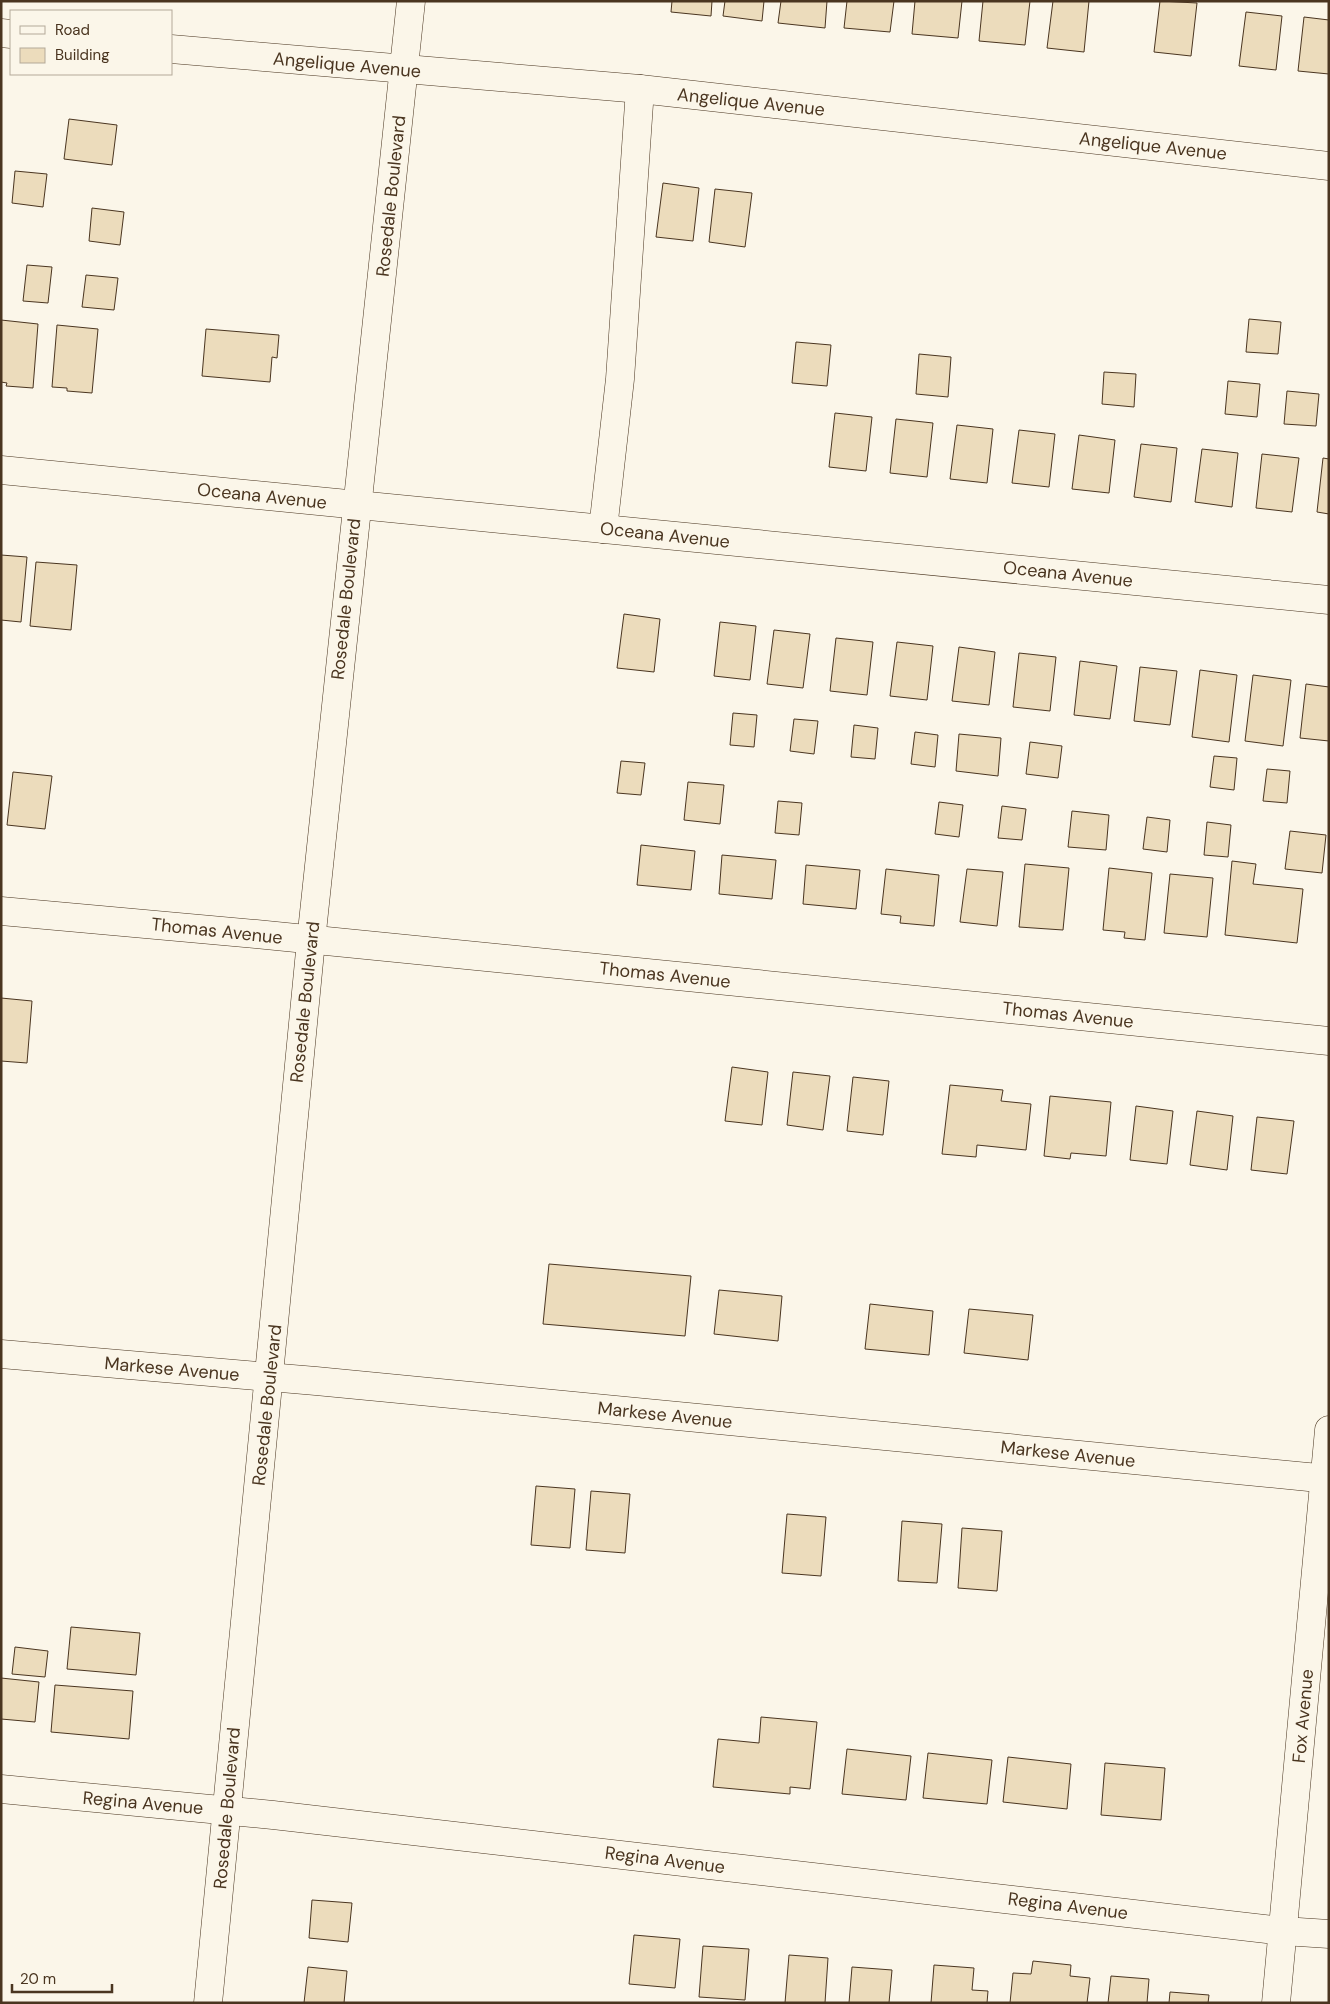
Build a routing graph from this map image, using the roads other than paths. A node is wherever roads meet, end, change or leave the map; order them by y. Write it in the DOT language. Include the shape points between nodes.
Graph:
graph roads {
  1 [pos="411,1"];
  2 [pos="172,49"];
  3 [pos="405,70"];
  4 [pos="640,89"];
  5 [pos="1329,166"];
  6 [pos="1,470"];
  7 [pos="356,506"];
  8 [pos="603,528"];
  9 [pos="1329,600"];
  10 [pos="1,911"];
  11 [pos="310,941"];
  12 [pos="1329,1041"];
  13 [pos="1,1354"];
  14 [pos="269,1377"];
  15 [pos="1329,1430"];
  16 [pos="1326,1479"];
  17 [pos="1,1789"];
  18 [pos="226,1810"];
  19 [pos="1283,1931"];
  20 [pos="1329,1934"];
  21 [pos="208,2003"];
  22 [pos="1276,2003"];
  1 -- 3 [label="street, Rosedale Boulevard"];
  2 -- 3 [label="street, Angelique Avenue"];
  3 -- 4 [label="street, Angelique Avenue"];
  3 -- 7 [label="street, Rosedale Boulevard"];
  4 -- 5 [label="street, Angelique Avenue"];
  4 -- 8 [label="street" via="620,379"];
  6 -- 7 [label="street, Oceana Avenue"];
  7 -- 8 [label="street, Oceana Avenue"];
  7 -- 11 [label="street, Rosedale Boulevard"];
  8 -- 9 [label="street, Oceana Avenue"];
  10 -- 11 [label="street, Thomas Avenue"];
  11 -- 12 [label="street, Thomas Avenue"];
  11 -- 14 [label="street, Rosedale Boulevard"];
  13 -- 14 [label="street, Markese Avenue"];
  14 -- 16 [label="street, Markese Avenue"];
  14 -- 18 [label="street, Rosedale Boulevard"];
  15 -- 16 [label="street, Fox Avenue"];
  16 -- 19 [label="street, Fox Avenue"];
  17 -- 18 [label="street, Regina Avenue"];
  18 -- 19 [label="street, Regina Avenue"];
  18 -- 21 [label="street, Rosedale Boulevard"];
  19 -- 20 [label="street, Regina Avenue"];
  19 -- 22 [label="street, Fox Avenue"];
}
